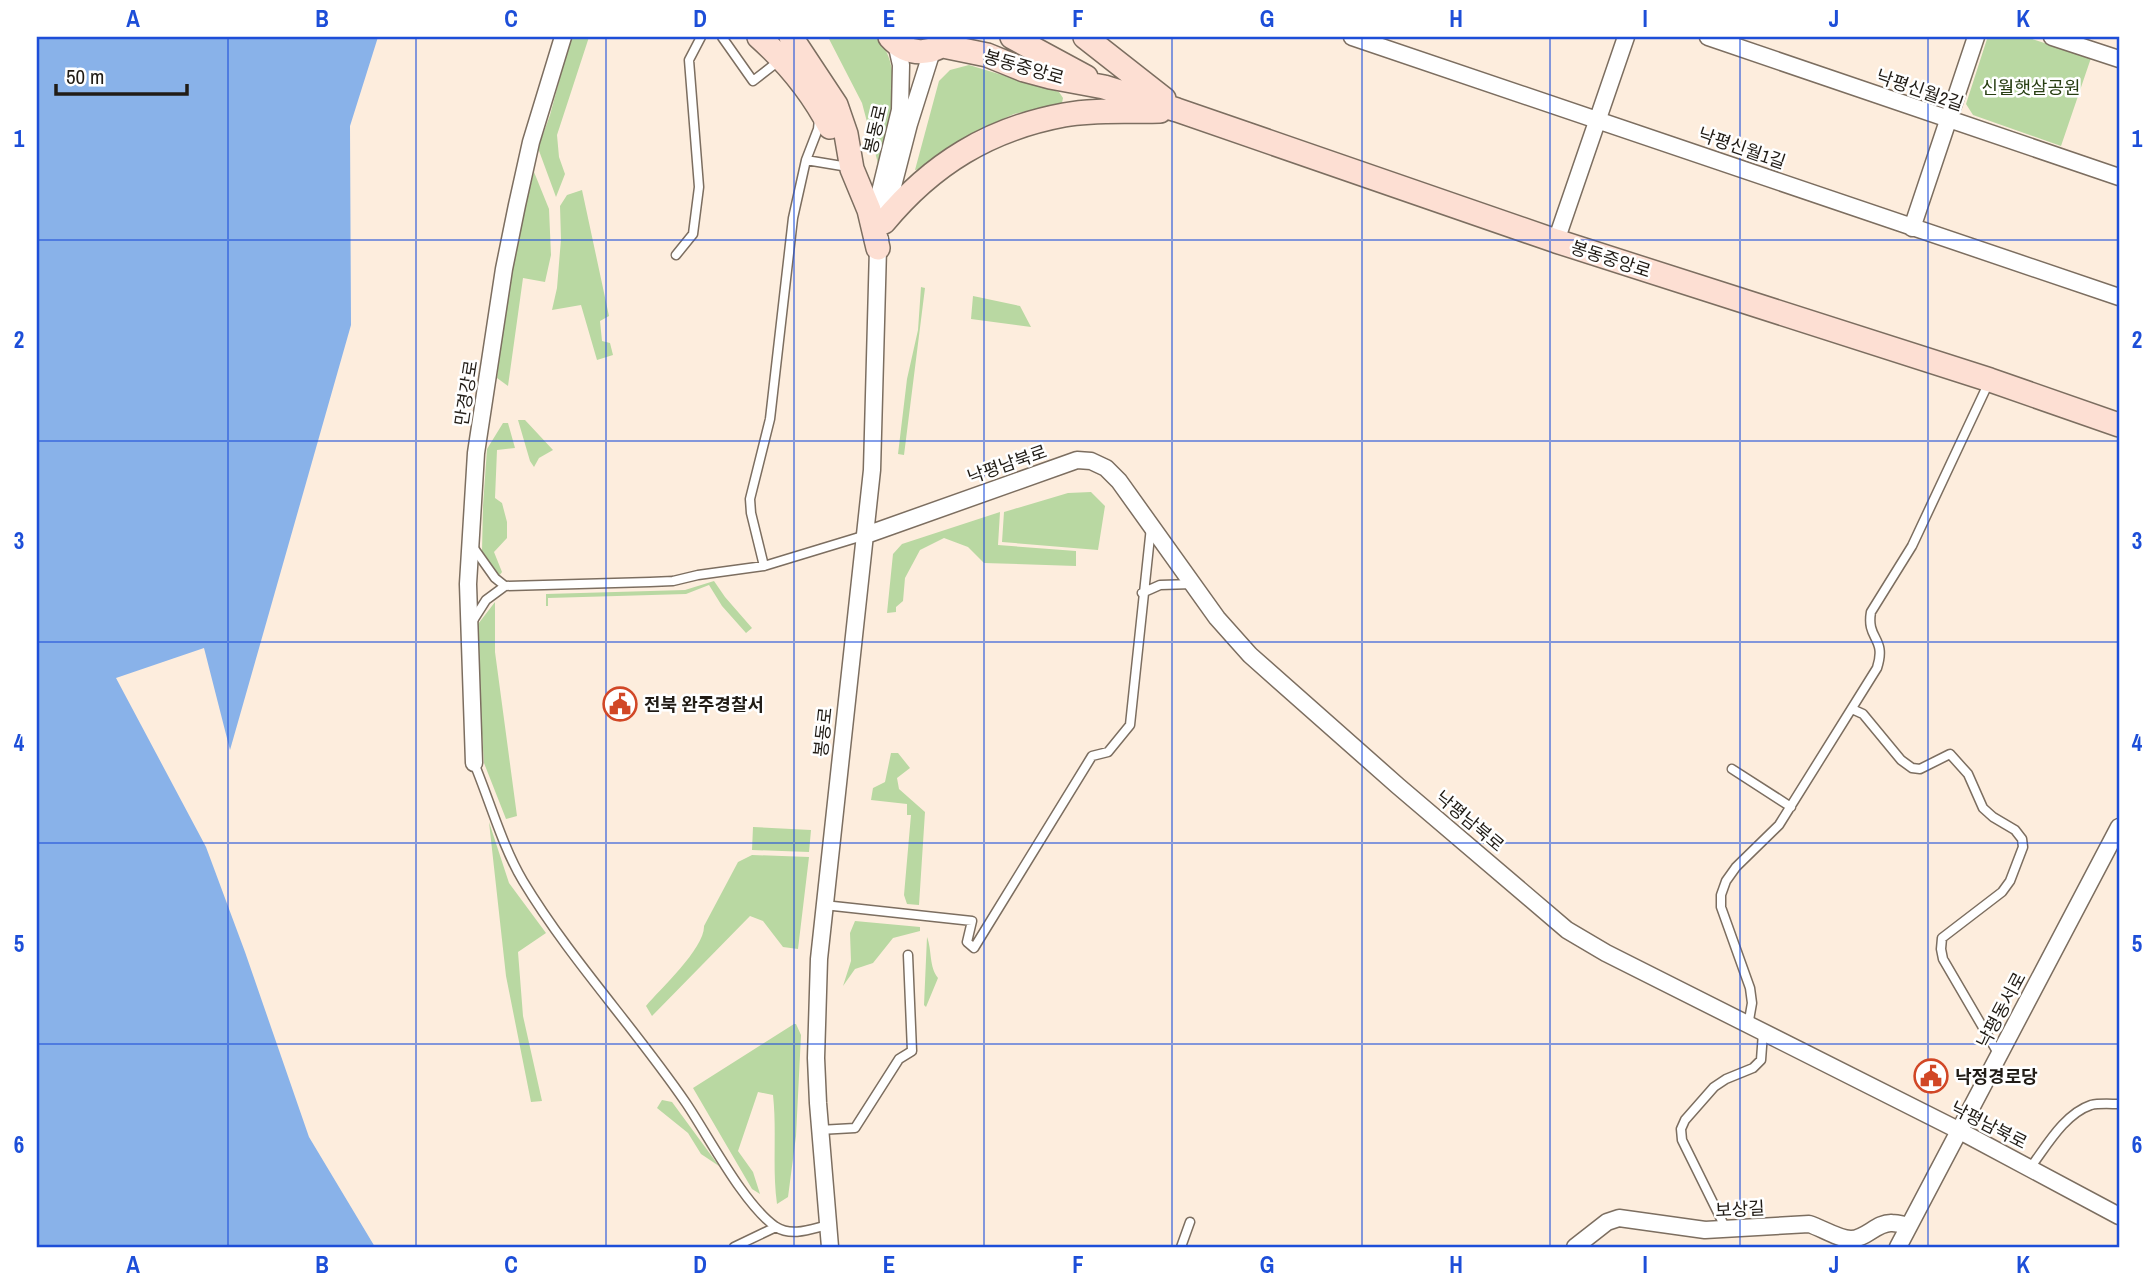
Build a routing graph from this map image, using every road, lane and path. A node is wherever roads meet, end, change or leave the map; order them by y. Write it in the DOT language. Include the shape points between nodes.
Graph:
graph roads {
  1 [pos="563,37"];
  2 [pos="701,37"];
  3 [pos="722,37"];
  4 [pos="759,37"];
  5 [pos="1012,37"];
  6 [pos="1085,37"];
  7 [pos="1352,37"];
  8 [pos="1626,37"];
  9 [pos="1708,37"];
  10 [pos="1976,37"];
  11 [pos="2052,37"];
  12 [pos="893,40"];
  13 [pos="943,45"];
  14 [pos="787,47"];
  15 [pos="2119,59"];
  16 [pos="1104,86"];
  17 [pos="820,109"];
  18 [pos="1177,110"];
  19 [pos="1598,118"];
  20 [pos="1948,120"];
  21 [pos="806,160"];
  22 [pos="852,169"];
  23 [pos="2119,177"];
  24 [pos="884,222"];
  25 [pos="1912,228"];
  26 [pos="1556,241"];
  27 [pos="878,248"];
  28 [pos="676,255"];
  29 [pos="2119,297"];
  30 [pos="1990,380"];
  31 [pos="2119,425"];
  32 [pos="1151,524"];
  33 [pos="866,535"];
  34 [pos="470,543"];
  35 [pos="764,566"];
  36 [pos="1194,584"];
  37 [pos="505,586"];
  38 [pos="1142,593"];
  39 [pos="469,627"];
  40 [pos="1852,709"];
  41 [pos="474,763"];
  42 [pos="1732,769"];
  43 [pos="1791,807"];
  44 [pos="2119,827"];
  45 [pos="824,905"];
  46 [pos="908,955"];
  47 [pos="1748,1026"];
  48 [pos="1763,1033"];
  49 [pos="1999,1055"];
  50 [pos="2119,1104"];
  51 [pos="819,1130"];
  52 [pos="1960,1131"];
  53 [pos="2030,1168"];
  54 [pos="2119,1216"];
  55 [pos="1190,1222"];
  56 [pos="828,1225"];
  57 [pos="1909,1226"];
  58 [pos="776,1227"];
  59 [pos="1726,1229"];
  60 [pos="734,1247"];
  61 [pos="830,1247"];
  62 [pos="1181,1247"];
  63 [pos="1575,1247"];
  64 [pos="1898,1247"];
  1 -- 34 [label="street, 만경강로" via="531,142 504,269 476,453"];
  2 -- 28 [label="lane" via="689,60 699,187 693,234"];
  3 -- 14 [label="lane" via="753,81"];
  4 -- 14 [label="street"];
  5 -- 16 [label="street, 봉동중앙로"];
  6 -- 18 [label="street"];
  7 -- 19 [label="street, 낙평신월1길"];
  8 -- 19 [label="street"];
  9 -- 20 [label="street, 낙평신월2길"];
  10 -- 20 [label="street"];
  11 -- 15 [label="street"];
  12 -- 13 [label="street, 봉동중앙로" via="919,52"];
  12 -- 24 [label="street, 봉동로" via="902,85 879,196"];
  13 -- 16 [label="street, 봉동중앙로" via="1050,77"];
  13 -- 24 [label="street, 봉동로" via="909,124"];
  14 -- 17 [label="street"];
  14 -- 22 [label="street" via="836,105"];
  16 -- 18 [label="street, 봉동중앙로"];
  17 -- 21 [label="lane"];
  17 -- 22 [label="street"];
  18 -- 24 [label="street" via="1065,115 1007,131 937,168"];
  18 -- 26 [label="street, 봉동중앙로"];
  19 -- 25 [label="street, 낙평신월1길"];
  19 -- 26 [label="street"];
  20 -- 23 [label="street, 낙평신월2길"];
  20 -- 25 [label="street"];
  21 -- 22 [label="lane"];
  21 -- 35 [label="lane" via="793,218 770,419 750,499"];
  22 -- 27 [label="street"];
  24 -- 27 [label="street, 봉동로"];
  25 -- 29 [label="street, 낙평신월1길"];
  26 -- 30 [label="street, 봉동중앙로"];
  27 -- 33 [label="street, 봉동로"];
  30 -- 31 [label="street, 봉동중앙로"];
  30 -- 40 [label="lane" via="1918,534 1871,612 1869,624 1881,655"];
  32 -- 33 [label="street, 낙평남북로" via="1106,468 1077,460"];
  32 -- 36 [label="street, 낙평남북로"];
  32 -- 38 [label="lane"];
  33 -- 35 [label="lane"];
  33 -- 45 [label="street, 봉동로"];
  34 -- 37 [label="lane"];
  34 -- 39 [label="street, 만경강로"];
  35 -- 37 [label="lane" via="673,581"];
  36 -- 38 [label="lane" via="1171,583"];
  36 -- 47 [label="street, 낙평남북로" via="1250,655 1567,930"];
  37 -- 39 [label="lane" via="486,600"];
  38 -- 45 [label="lane" via="1130,725 1108,752 1092,756 974,948 967,942 972,921"];
  39 -- 41 [label="street, 만경강로"];
  40 -- 43 [label="lane"];
  40 -- 49 [label="lane" via="1863,714 1912,768 1920,769 1950,754 1968,774 1983,808 2022,839 2023,847 2003,892 1942,938 1943,959"];
  41 -- 58 [label="lane" via="522,879 685,1102 749,1200"];
  42 -- 43 [label="lane"];
  43 -- 47 [label="lane" via="1736,867 1721,895 1724,921 1750,988"];
  44 -- 49 [label="street, 낙평동서로"];
  45 -- 51 [label="street, 봉동로" via="816,1046"];
  46 -- 51 [label="lane" via="912,1051 899,1059 855,1128"];
  47 -- 48 [label="street, 낙평남북로"];
  48 -- 52 [label="street, 낙평남북로"];
  48 -- 59 [label="lane" via="1761,1060 1714,1087 1681,1129 1682,1140"];
  49 -- 52 [label="street, 낙평동서로"];
  50 -- 53 [label="lane" via="2092,1105 2075,1115"];
  51 -- 56 [label="street, 봉동로"];
  52 -- 53 [label="street, 낙평남북로"];
  52 -- 57 [label="street, 낙평동서로"];
  53 -- 54 [label="street, 낙평남북로"];
  55 -- 62 [label="lane"];
  56 -- 58 [label="lane" via="788,1232"];
  56 -- 61 [label="street, 봉동로"];
  57 -- 59 [label="street, 보상길" via="1881,1225 1847,1240 1809,1224"];
  57 -- 64 [label="street, 낙평동서로"];
  58 -- 60 [label="lane"];
  59 -- 63 [label="street, 보상길" via="1619,1218"];
}
